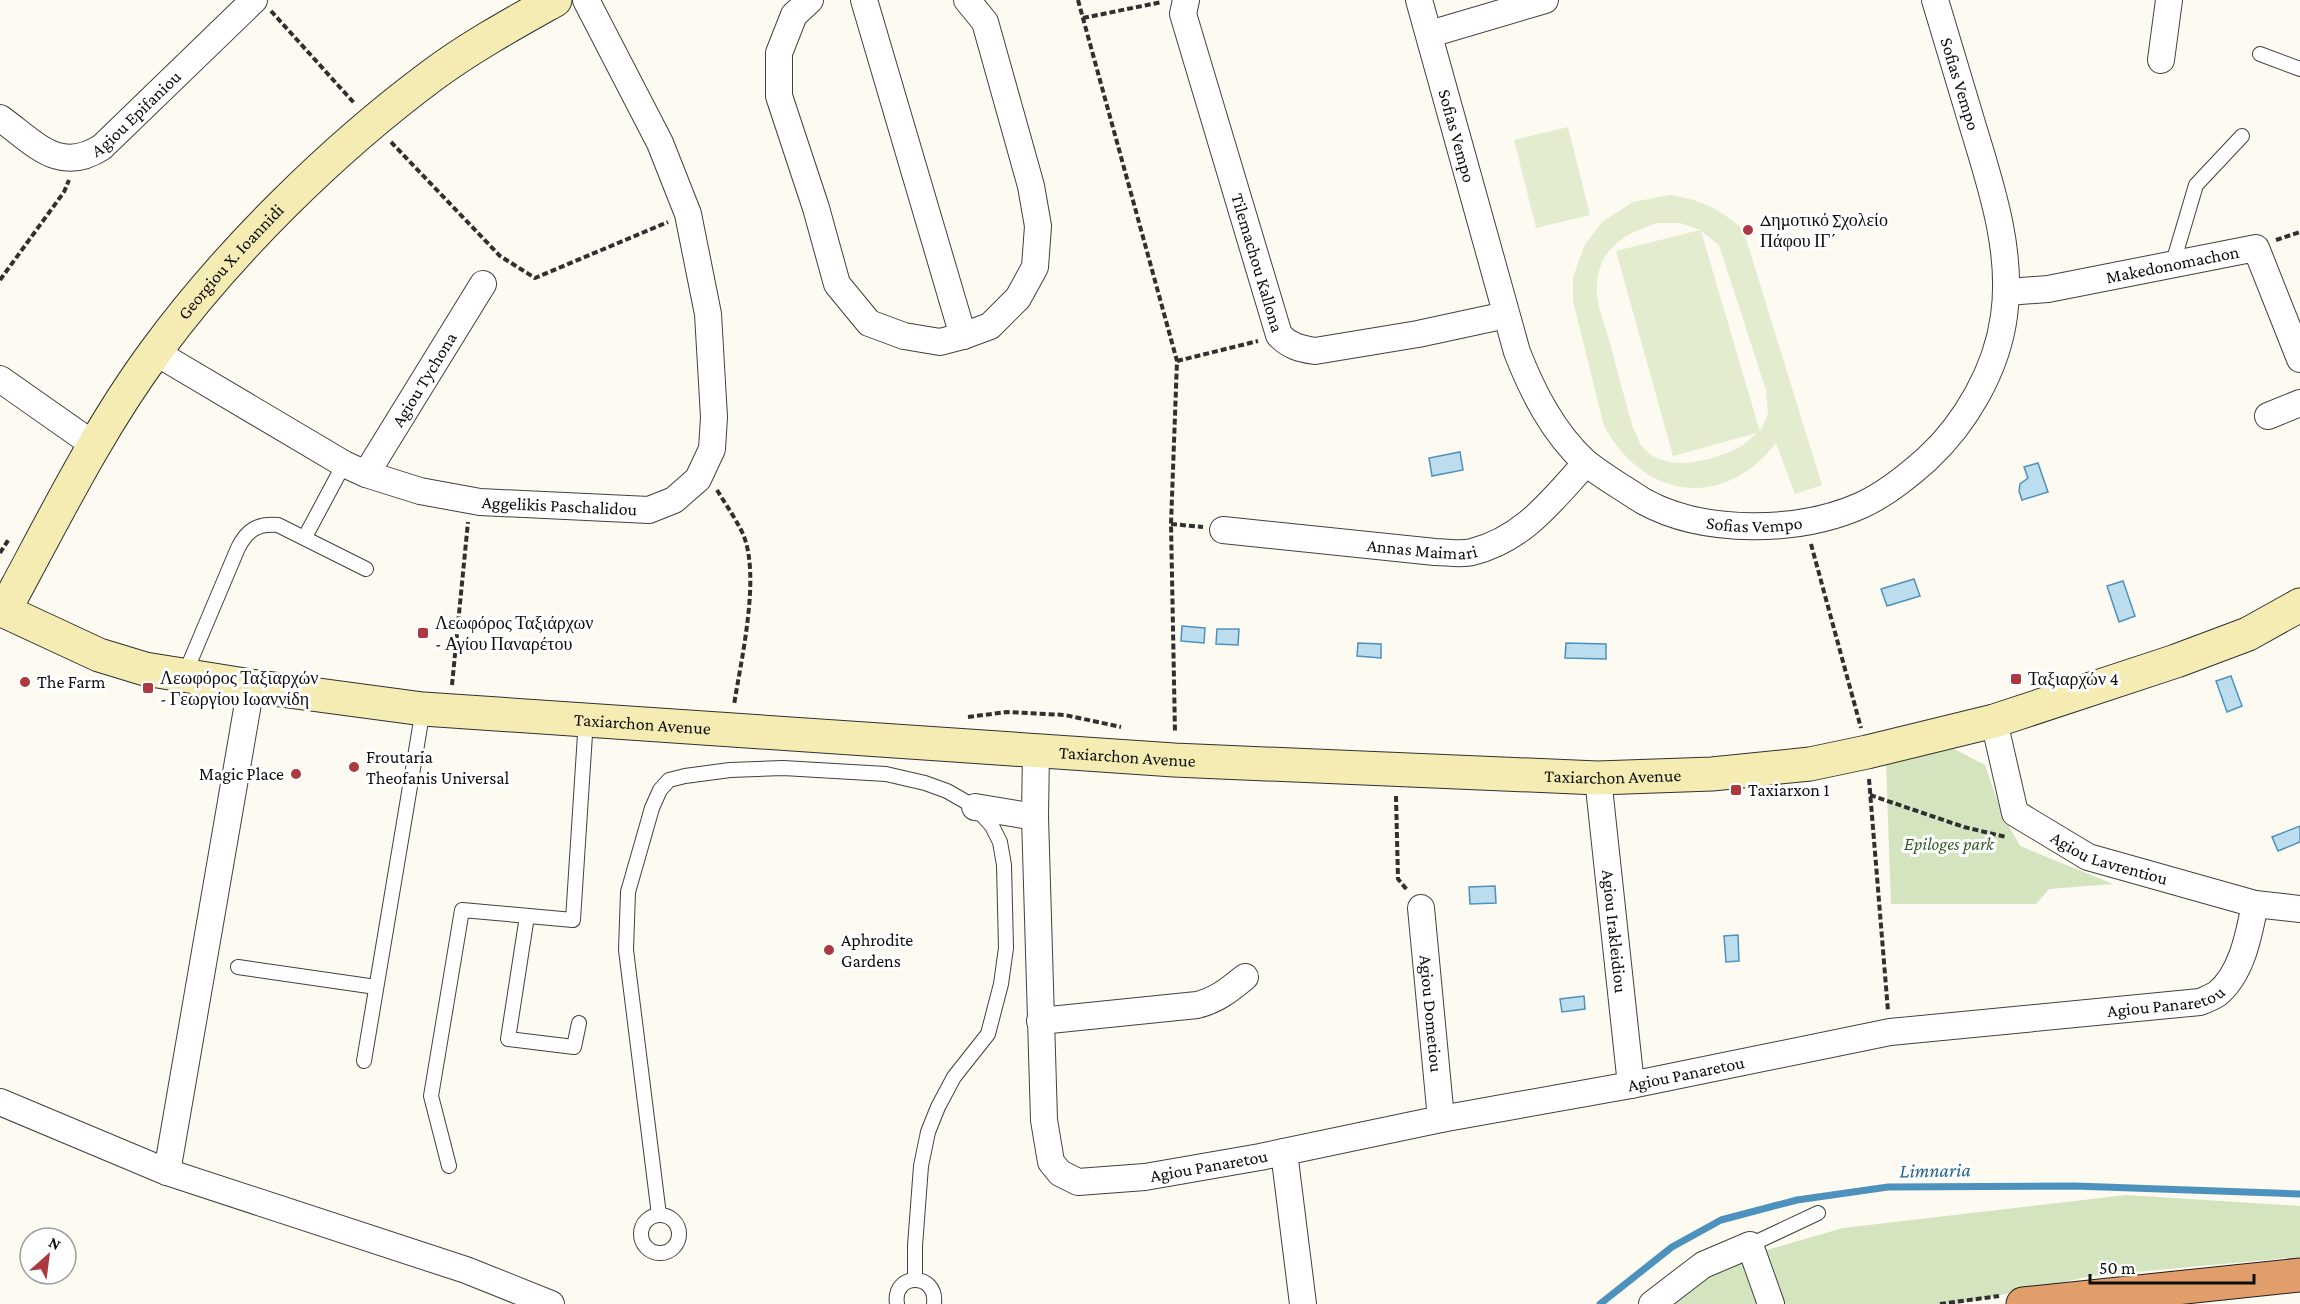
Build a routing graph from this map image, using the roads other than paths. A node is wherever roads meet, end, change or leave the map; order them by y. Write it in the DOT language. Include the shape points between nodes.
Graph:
graph roads {
  1 [pos="555,0"];
  2 [pos="586,0"];
  3 [pos="810,0"];
  4 [pos="864,0"];
  5 [pos="968,0"];
  6 [pos="1186,0"];
  7 [pos="1419,0"];
  8 [pos="1545,0"];
  9 [pos="1935,0"];
  10 [pos="2169,0"];
  11 [pos="261,4"];
  12 [pos="1430,34"];
  13 [pos="2260,54"];
  14 [pos="2161,60"];
  15 [pos="2300,69"];
  16 [pos="0,118"];
  17 [pos="2242,136"];
  18 [pos="2172,266"];
  19 [pos="483,284"];
  20 [pos="2007,292"];
  21 [pos="1506,315"];
  22 [pos="963,336"];
  23 [pos="155,352"];
  24 [pos="2300,359"];
  25 [pos="0,380"];
  26 [pos="2300,403"];
  27 [pos="2268,416"];
  28 [pos="94,445"];
  29 [pos="1586,463"];
  30 [pos="355,469"];
  31 [pos="1223,530"];
  32 [pos="305,537"];
  33 [pos="366,569"];
  34 [pos="2300,605"];
  35 [pos="2,610"];
  36 [pos="2300,624"];
  37 [pos="2248,634"];
  38 [pos="184,676"];
  39 [pos="251,686"];
  40 [pos="434,697"];
  41 [pos="586,719"];
  42 [pos="1994,721"];
  43 [pos="1036,750"];
  44 [pos="1598,778"];
  45 [pos="975,807"];
  46 [pos="1035,817"];
  47 [pos="2255,904"];
  48 [pos="1421,908"];
  49 [pos="2300,909"];
  50 [pos="527,916"];
  51 [pos="238,967"];
  52 [pos="1245,977"];
  53 [pos="376,987"];
  54 [pos="1040,1022"];
  55 [pos="579,1023"];
  56 [pos="364,1061"];
  57 [pos="1631,1085"];
  58 [pos="0,1102"];
  59 [pos="1441,1119"];
  60 [pos="1284,1152"];
  61 [pos="449,1166"];
  62 [pos="167,1172"];
  63 [pos="1818,1213"];
  64 [pos="659,1215"];
  65 [pos="1750,1245"];
  66 [pos="2300,1275"];
  67 [pos="915,1280"];
  68 [pos="551,1304"];
  69 [pos="897,1304"];
  70 [pos="934,1304"];
  71 [pos="1303,1304"];
  72 [pos="1652,1304"];
  73 [pos="1771,1304"];
  74 [pos="2023,1304"];
  1 -- 23 [label="main road, Georgiou X. Ioannidi" via="436,72 372,123 248,242"];
  2 -- 30 [label="street, Aggelikis Paschalidou" via="660,143 688,214 708,314 714,417 712,449 698,479 674,500 649,510 470,500 420,491"];
  3 -- 22 [label="street" via="794,15 779,53 779,96 837,284 869,323 903,336 940,342"];
  4 -- 22 [label="street"];
  5 -- 22 [label="street" via="985,22 1025,164 1038,226 1035,267 1018,298 990,326"];
  6 -- 21 [label="street, Tilemachou Kallona" via="1183,14 1279,335 1293,346 1315,351"];
  7 -- 12 [label="street, Sofias Vempo"];
  8 -- 12 [label="street"];
  9 -- 20 [label="street, Sofias Vempo" via="1995,201"];
  10 -- 14 [label="street"];
  11 -- 16 [label="street, Agiou Epifaniou" via="88,156 76,159 50,154"];
  12 -- 21 [label="street, Sofias Vempo"];
  13 -- 15 [label="lane"];
  17 -- 18 [label="lane" via="2196,185"];
  18 -- 20 [label="street, Makedonomachon" via="2048,289"];
  18 -- 24 [label="street, Makedonomachon" via="2256,248"];
  19 -- 30 [label="street, Agiou Tychona"];
  20 -- 29 [label="street, Sofias Vempo" via="1996,351 1964,417 1944,443 1897,485 1836,515 1805,522 1738,527 1674,513 1645,502"];
  21 -- 29 [label="street, Sofias Vempo" via="1531,388 1565,440"];
  23 -- 28 [label="main road, Georgiou X. Ioannidi"];
  23 -- 30 [label="street, Aggelikis Paschalidou"];
  25 -- 28 [label="street"];
  26 -- 27 [label="street"];
  28 -- 35 [label="main road, Georgiou X. Ioannidi"];
  29 -- 31 [label="street, Annas Maimari" via="1535,520 1504,540 1470,552 1435,552"];
  30 -- 32 [label="lane"];
  32 -- 33 [label="lane"];
  32 -- 38 [label="lane" via="266,524 244,536"];
  34 -- 37 [label="main road, Taxiarchon Avenue"];
  35 -- 38 [label="main road, Taxiarchon Avenue" via="99,655"];
  36 -- 37 [label="main road, Taxiarchon Avenue"];
  37 -- 42 [label="main road, Taxiarchon Avenue"];
  38 -- 39 [label="main road, Taxiarchon Avenue"];
  39 -- 40 [label="main road, Taxiarchon Avenue"];
  39 -- 62 [label="street"];
  40 -- 41 [label="main road, Taxiarchon Avenue"];
  40 -- 53 [label="lane"];
  41 -- 43 [label="main road, Taxiarchon Avenue"];
  41 -- 50 [label="lane" via="573,920"];
  42 -- 44 [label="main road, Taxiarchon Avenue" via="1810,764 1712,774"];
  42 -- 47 [label="street, Agiou Lavrentiou" via="2015,813 2088,857"];
  43 -- 44 [label="main road, Taxiarchon Avenue" via="1178,742 1395,769"];
  43 -- 46 [label="street"];
  44 -- 57 [label="street, Agiou Irakleidiou"];
  45 -- 46 [label="street"];
  45 -- 64 [label="lane" via="925,783 886,774 839,770 730,770 669,780 660,790 628,892 626,950"];
  45 -- 67 [label="lane" via="1000,842 1006,948 988,1034 954,1077 928,1132 921,1166"];
  46 -- 54 [label="street"];
  47 -- 49 [label="street, Agiou Lavrentiou"];
  47 -- 57 [label="street, Agiou Panaretou" via="2249,933 2231,978 2217,993 2200,1002 1890,1032"];
  48 -- 59 [label="street, Agiou Dometiou"];
  50 -- 55 [label="lane" via="508,1039 574,1047"];
  50 -- 61 [label="lane" via="462,910 430,1096"];
  51 -- 53 [label="lane"];
  52 -- 54 [label="street" via="1226,993 1197,1005"];
  53 -- 56 [label="lane"];
  54 -- 60 [label="street, Agiou Panaretou" via="1044,1120 1051,1162 1060,1173 1078,1182 1145,1178"];
  57 -- 59 [label="street, Agiou Panaretou"];
  58 -- 62 [label="street"];
  59 -- 60 [label="street, Agiou Panaretou"];
  60 -- 71 [label="street"];
  62 -- 68 [label="street" via="466,1270"];
  63 -- 65 [label="lane"];
  65 -- 72 [label="street" via="1703,1265"];
  65 -- 73 [label="street"];
  66 -- 74 [label="highway"];
  67 -- 69 [label="lane" via="898,1290"];
  67 -- 70 [label="lane" via="931,1287"];
}
